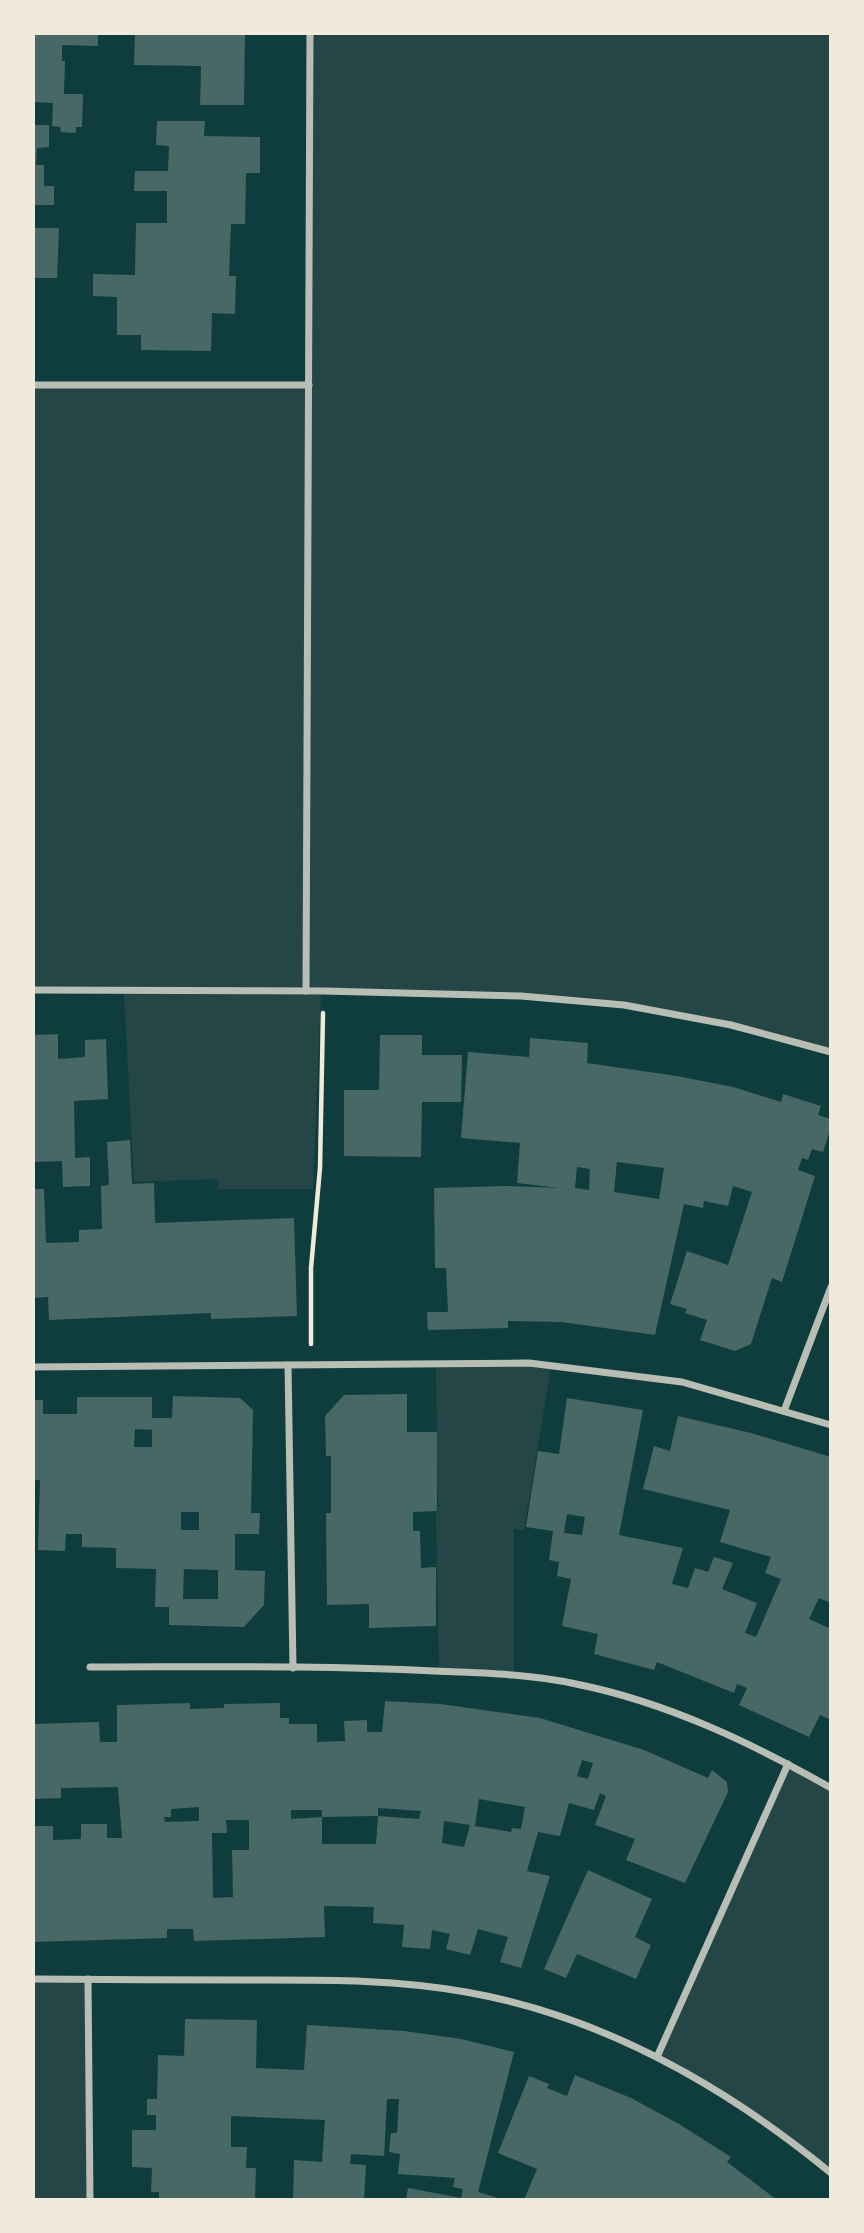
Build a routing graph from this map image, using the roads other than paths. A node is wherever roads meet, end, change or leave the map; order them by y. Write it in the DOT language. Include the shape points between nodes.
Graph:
graph roads {
  1 [pos="310,33"];
  2 [pos="33,385"];
  3 [pos="309,385"];
  4 [pos="33,990"];
  5 [pos="306,991"];
  6 [pos="831,1052"];
  7 [pos="831,1287"];
  8 [pos="288,1365"];
  9 [pos="33,1367"];
  10 [pos="784,1411"];
  11 [pos="831,1425"];
  12 [pos="90,1667"];
  13 [pos="293,1668"];
  14 [pos="788,1764"];
  15 [pos="831,1787"];
  16 [pos="33,1979"];
  17 [pos="88,1979"];
  18 [pos="657,2057"];
  19 [pos="831,2173"];
  20 [pos="90,2200"];
  1 -- 3 [label="street"];
  2 -- 3 [label="street"];
  3 -- 5 [label="street"];
  4 -- 5 [label="street"];
  5 -- 6 [label="street" via="521,996 624,1005 731,1025"];
  7 -- 10 [label="street"];
  8 -- 9 [label="street"];
  8 -- 10 [label="street" via="542,1365 682,1382"];
  8 -- 13 [label="street"];
  10 -- 11 [label="street"];
  12 -- 13 [label="street"];
  13 -- 14 [label="street" via="493,1674 576,1684 686,1718"];
  14 -- 15 [label="street"];
  14 -- 18 [label="street"];
  16 -- 17 [label="street"];
  17 -- 18 [label="street" via="338,1980 440,1988 569,2020"];
  17 -- 20 [label="street"];
  18 -- 19 [label="street" via="705,2083"];
}
